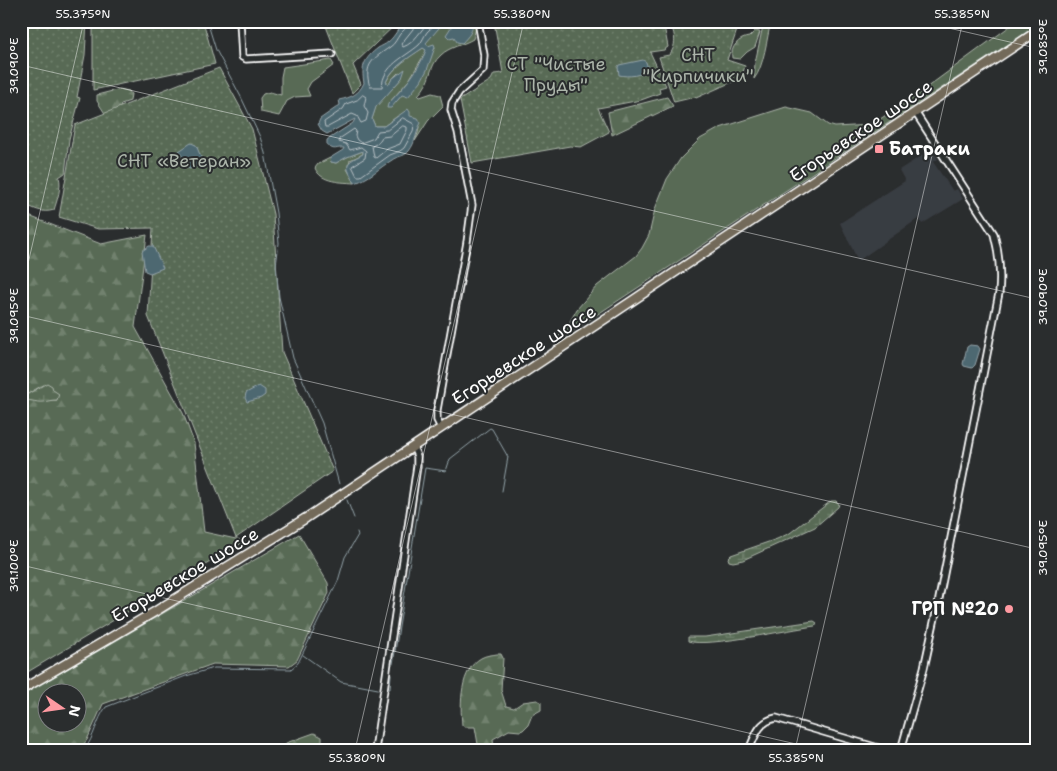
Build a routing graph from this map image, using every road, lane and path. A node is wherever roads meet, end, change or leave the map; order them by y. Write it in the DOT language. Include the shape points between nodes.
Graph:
graph roads {
  1 [pos="240,21"];
  2 [pos="478,21"];
  3 [pos="1036,32"];
  4 [pos="332,54"];
  5 [pos="915,112"];
  6 [pos="441,428"];
  7 [pos="412,447"];
  8 [pos="21,690"];
  9 [pos="375,750"];
  10 [pos="749,750"];
  11 [pos="885,750"];
  12 [pos="901,750"];
  1 -- 4 [label="street" via="242,57 246,59"];
  2 -- 6 [label="street" via="484,55 483,70 459,92 451,110 472,205 437,410"];
  3 -- 5 [label="main road, Егорьевское шоссе"];
  5 -- 6 [label="main road, Егорьевское шоссе"];
  5 -- 12 [label="street" via="994,234 1000,278 938,604"];
  6 -- 7 [label="main road, Егорьевское шоссе"];
  7 -- 8 [label="main road, Егорьевское шоссе" via="306,518"];
  7 -- 9 [label="street" via="417,456 417,466"];
  10 -- 11 [label="street" via="764,723 776,718"];
}
